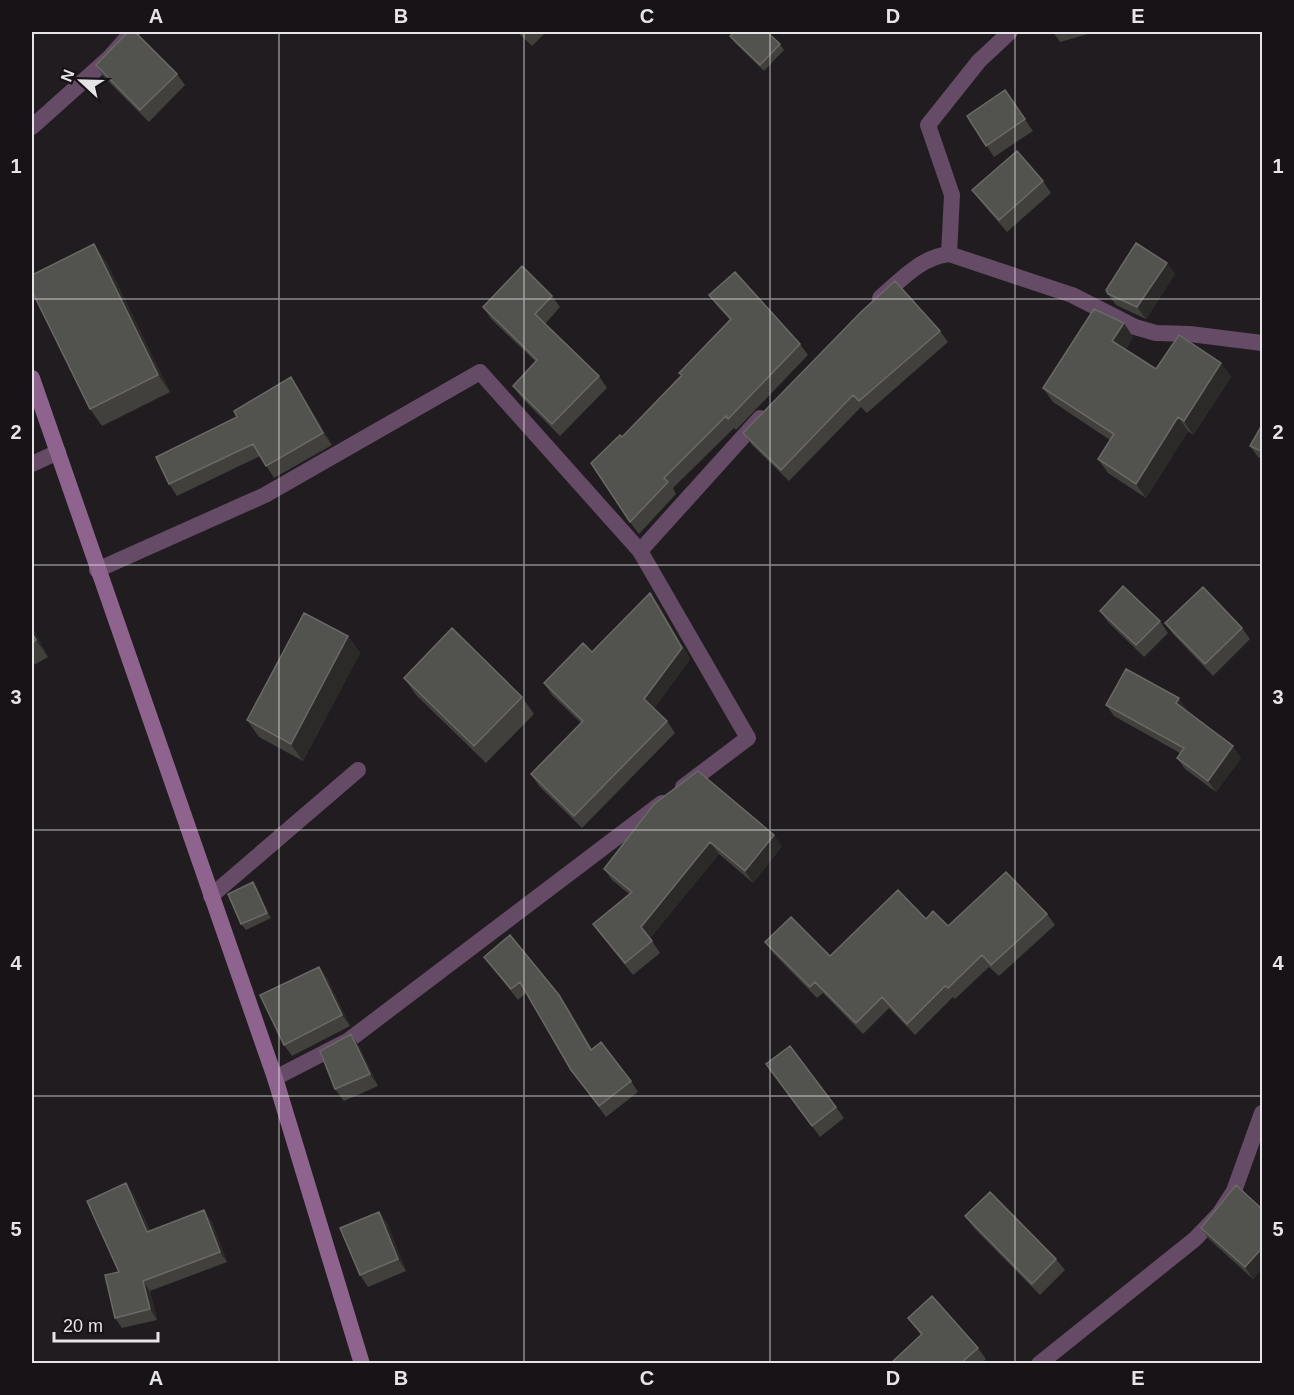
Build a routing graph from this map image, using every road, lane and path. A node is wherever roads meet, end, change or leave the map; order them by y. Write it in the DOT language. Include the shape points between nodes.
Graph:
graph roads {
  1 [pos="132,32"];
  2 [pos="1010,32"];
  3 [pos="32,128"];
  4 [pos="949,254"];
  5 [pos="869,309"];
  6 [pos="1263,343"];
  7 [pos="32,378"];
  8 [pos="774,405"];
  9 [pos="57,452"];
  10 [pos="32,464"];
  11 [pos="640,551"];
  12 [pos="97,570"];
  13 [pos="358,770"];
  14 [pos="211,896"];
  15 [pos="275,1078"];
  16 [pos="1263,1113"];
  17 [pos="362,1364"];
  18 [pos="1039,1364"];
  1 -- 3 [label="street"];
  2 -- 4 [label="street" via="979,61 928,125 952,195"];
  4 -- 5 [label="street" via="935,255 917,266"];
  4 -- 6 [label="street" via="1072,295 1135,327 1156,333"];
  7 -- 9 [label="main road"];
  8 -- 11 [label="street"];
  9 -- 10 [label="street"];
  9 -- 12 [label="main road"];
  11 -- 12 [label="street" via="480,372 265,495"];
  11 -- 15 [label="street" via="748,738 349,1040"];
  12 -- 14 [label="main road"];
  13 -- 14 [label="street"];
  14 -- 15 [label="main road"];
  15 -- 17 [label="main road"];
  16 -- 18 [label="street" via="1234,1191 1219,1214 1195,1239"];
}
